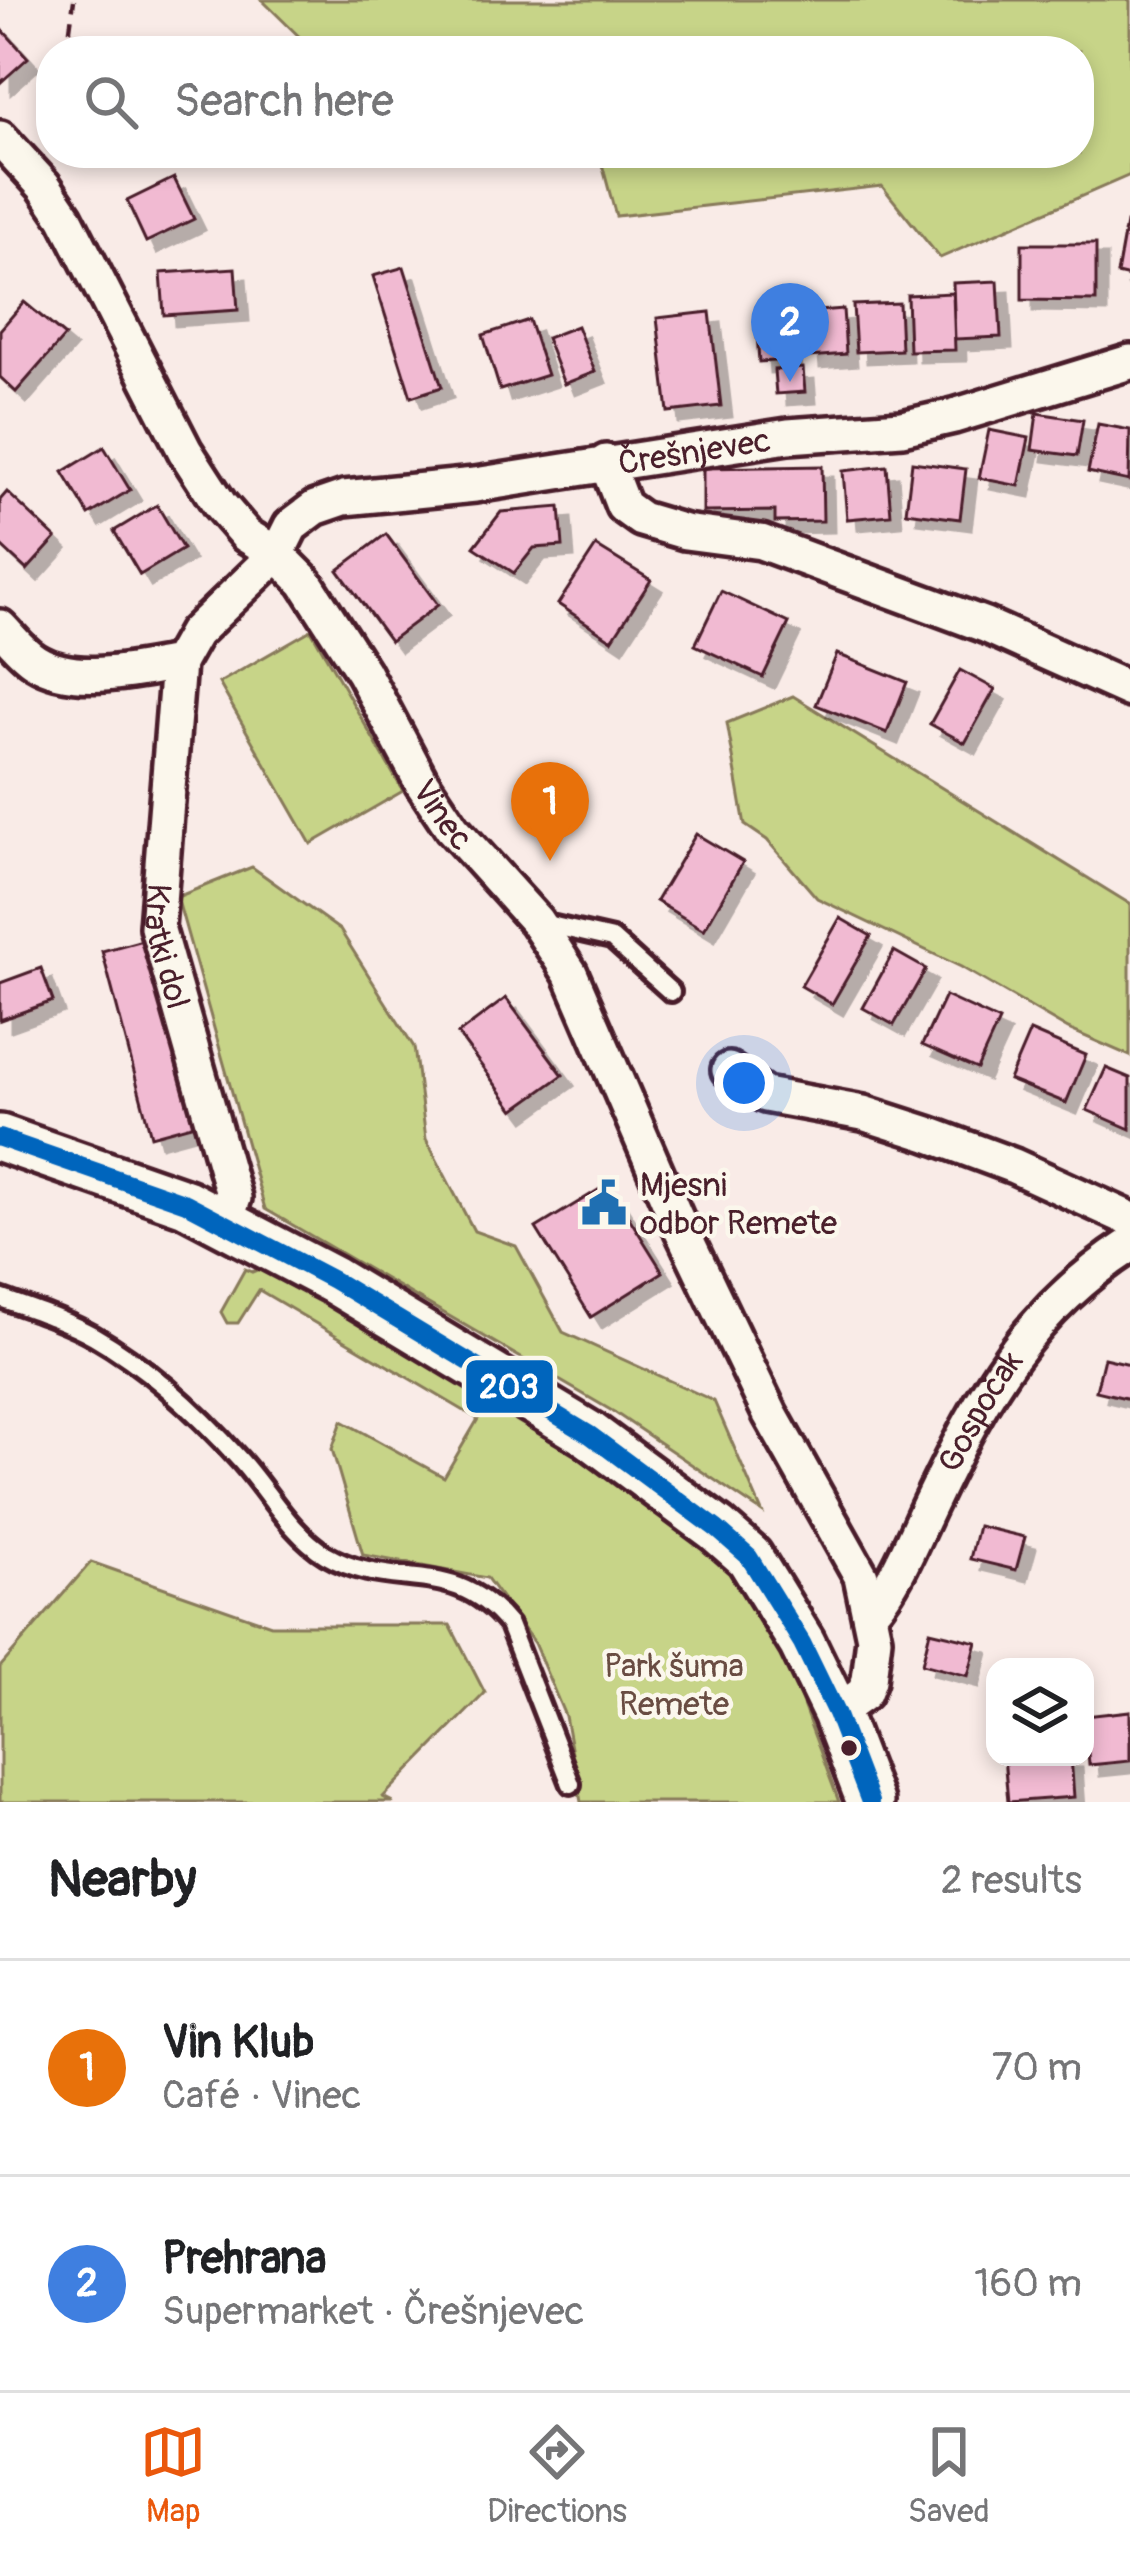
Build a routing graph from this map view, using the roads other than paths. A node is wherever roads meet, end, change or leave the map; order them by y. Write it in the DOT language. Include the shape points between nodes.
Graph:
graph roads {
  1 [pos="0,138"];
  2 [pos="1130,362"];
  3 [pos="606,462"];
  4 [pos="278,554"];
  5 [pos="0,627"];
  6 [pos="178,663"];
  7 [pos="1130,690"];
  8 [pos="536,921"];
  9 [pos="671,992"];
  10 [pos="729,1070"];
  11 [pos="0,1138"];
  12 [pos="1130,1219"];
  13 [pos="225,1223"];
  14 [pos="1130,1245"];
  15 [pos="0,1298"];
  16 [pos="871,1611"];
  17 [pos="836,1713"];
  18 [pos="571,1784"];
  19 [pos="870,1802"];
  1 -- 4 [label="street, Vinec" via="65,217 220,505 246,535"];
  2 -- 3 [label="street, Črešnjevec" via="902,428"];
  3 -- 4 [label="street, Črešnjevec" via="344,498 291,526"];
  3 -- 7 [label="street" via="623,506 640,520 761,542 985,625"];
  4 -- 6 [label="street" via="195,632"];
  4 -- 8 [label="street, Vinec" via="333,622 452,828"];
  5 -- 6 [label="street" via="34,661 64,672"];
  6 -- 13 [label="street, Kratki dol" via="157,927 233,1198"];
  8 -- 9 [label="lane" via="612,939"];
  8 -- 16 [label="street, Vinec" via="570,973 676,1218 770,1414 861,1576"];
  10 -- 12 [label="street" via="765,1095 928,1134"];
  11 -- 13 [label="main road" via="152,1188"];
  13 -- 17 [label="main road" via="590,1435 717,1529 749,1557"];
  14 -- 16 [label="street, Gospočak" via="1040,1317 994,1380"];
  15 -- 18 [label="lane" via="92,1335 199,1416 323,1553 371,1573 451,1583 493,1605 509,1625"];
  16 -- 17 [label="street, Vinec" via="869,1680"];
  17 -- 19 [label="main road"];
}
